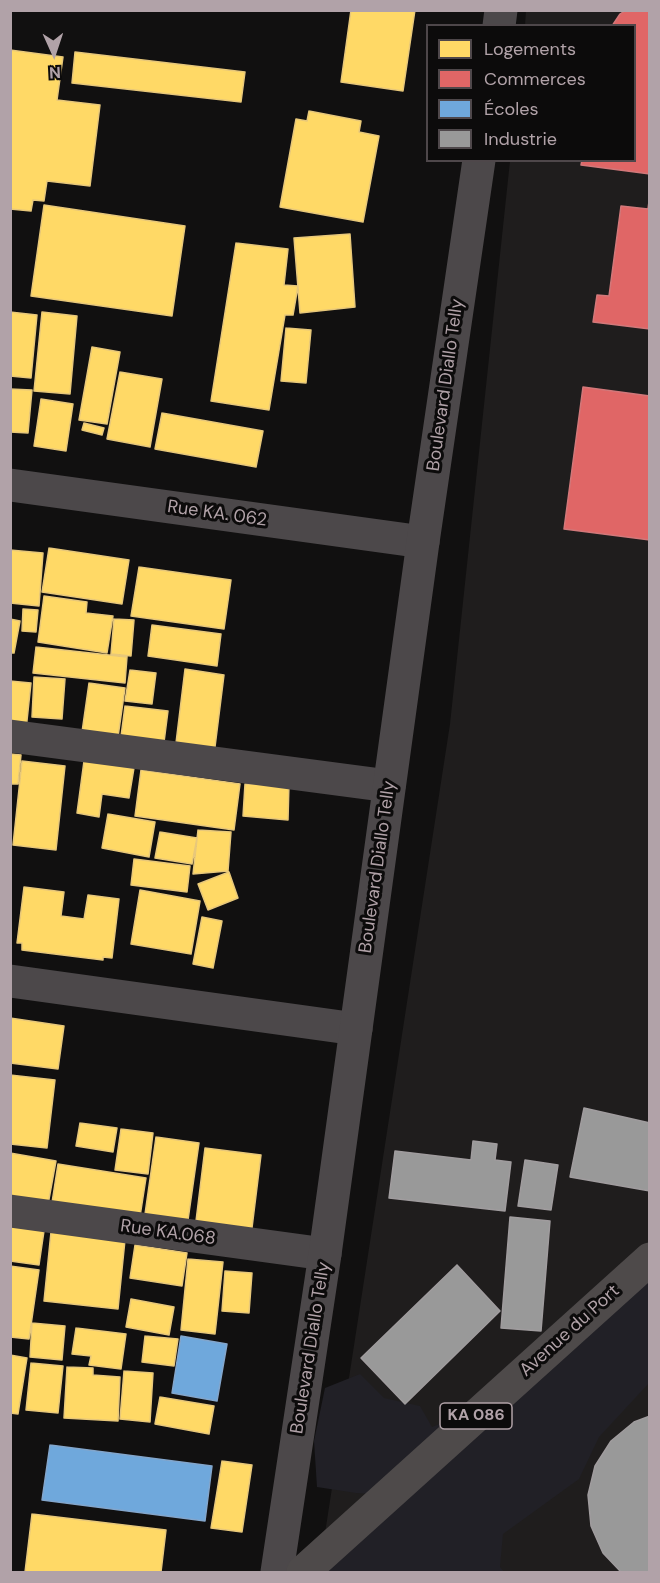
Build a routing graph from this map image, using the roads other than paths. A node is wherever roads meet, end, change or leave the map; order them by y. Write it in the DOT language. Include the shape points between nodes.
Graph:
graph roads {
  1 [pos="479,162"];
  2 [pos="10,485"];
  3 [pos="423,542"];
  4 [pos="10,736"];
  5 [pos="389,786"];
  6 [pos="10,981"];
  7 [pos="356,1029"];
  8 [pos="10,1211"];
  9 [pos="325,1254"];
  10 [pos="650,1259"];
  11 [pos="277,1572"];
  12 [pos="303,1572"];
  1 -- 3 [label="street, Boulevard Diallo Telly"];
  2 -- 3 [label="street, Rue KA. 062"];
  3 -- 5 [label="street, Boulevard Diallo Telly"];
  4 -- 5 [label="street"];
  5 -- 7 [label="street, Boulevard Diallo Telly"];
  6 -- 7 [label="street"];
  7 -- 9 [label="street, Boulevard Diallo Telly"];
  8 -- 9 [label="street, Rue KA.068"];
  9 -- 11 [label="street, Boulevard Diallo Telly"];
  10 -- 12 [label="main road, Avenue du Port / KA 086"];
}
